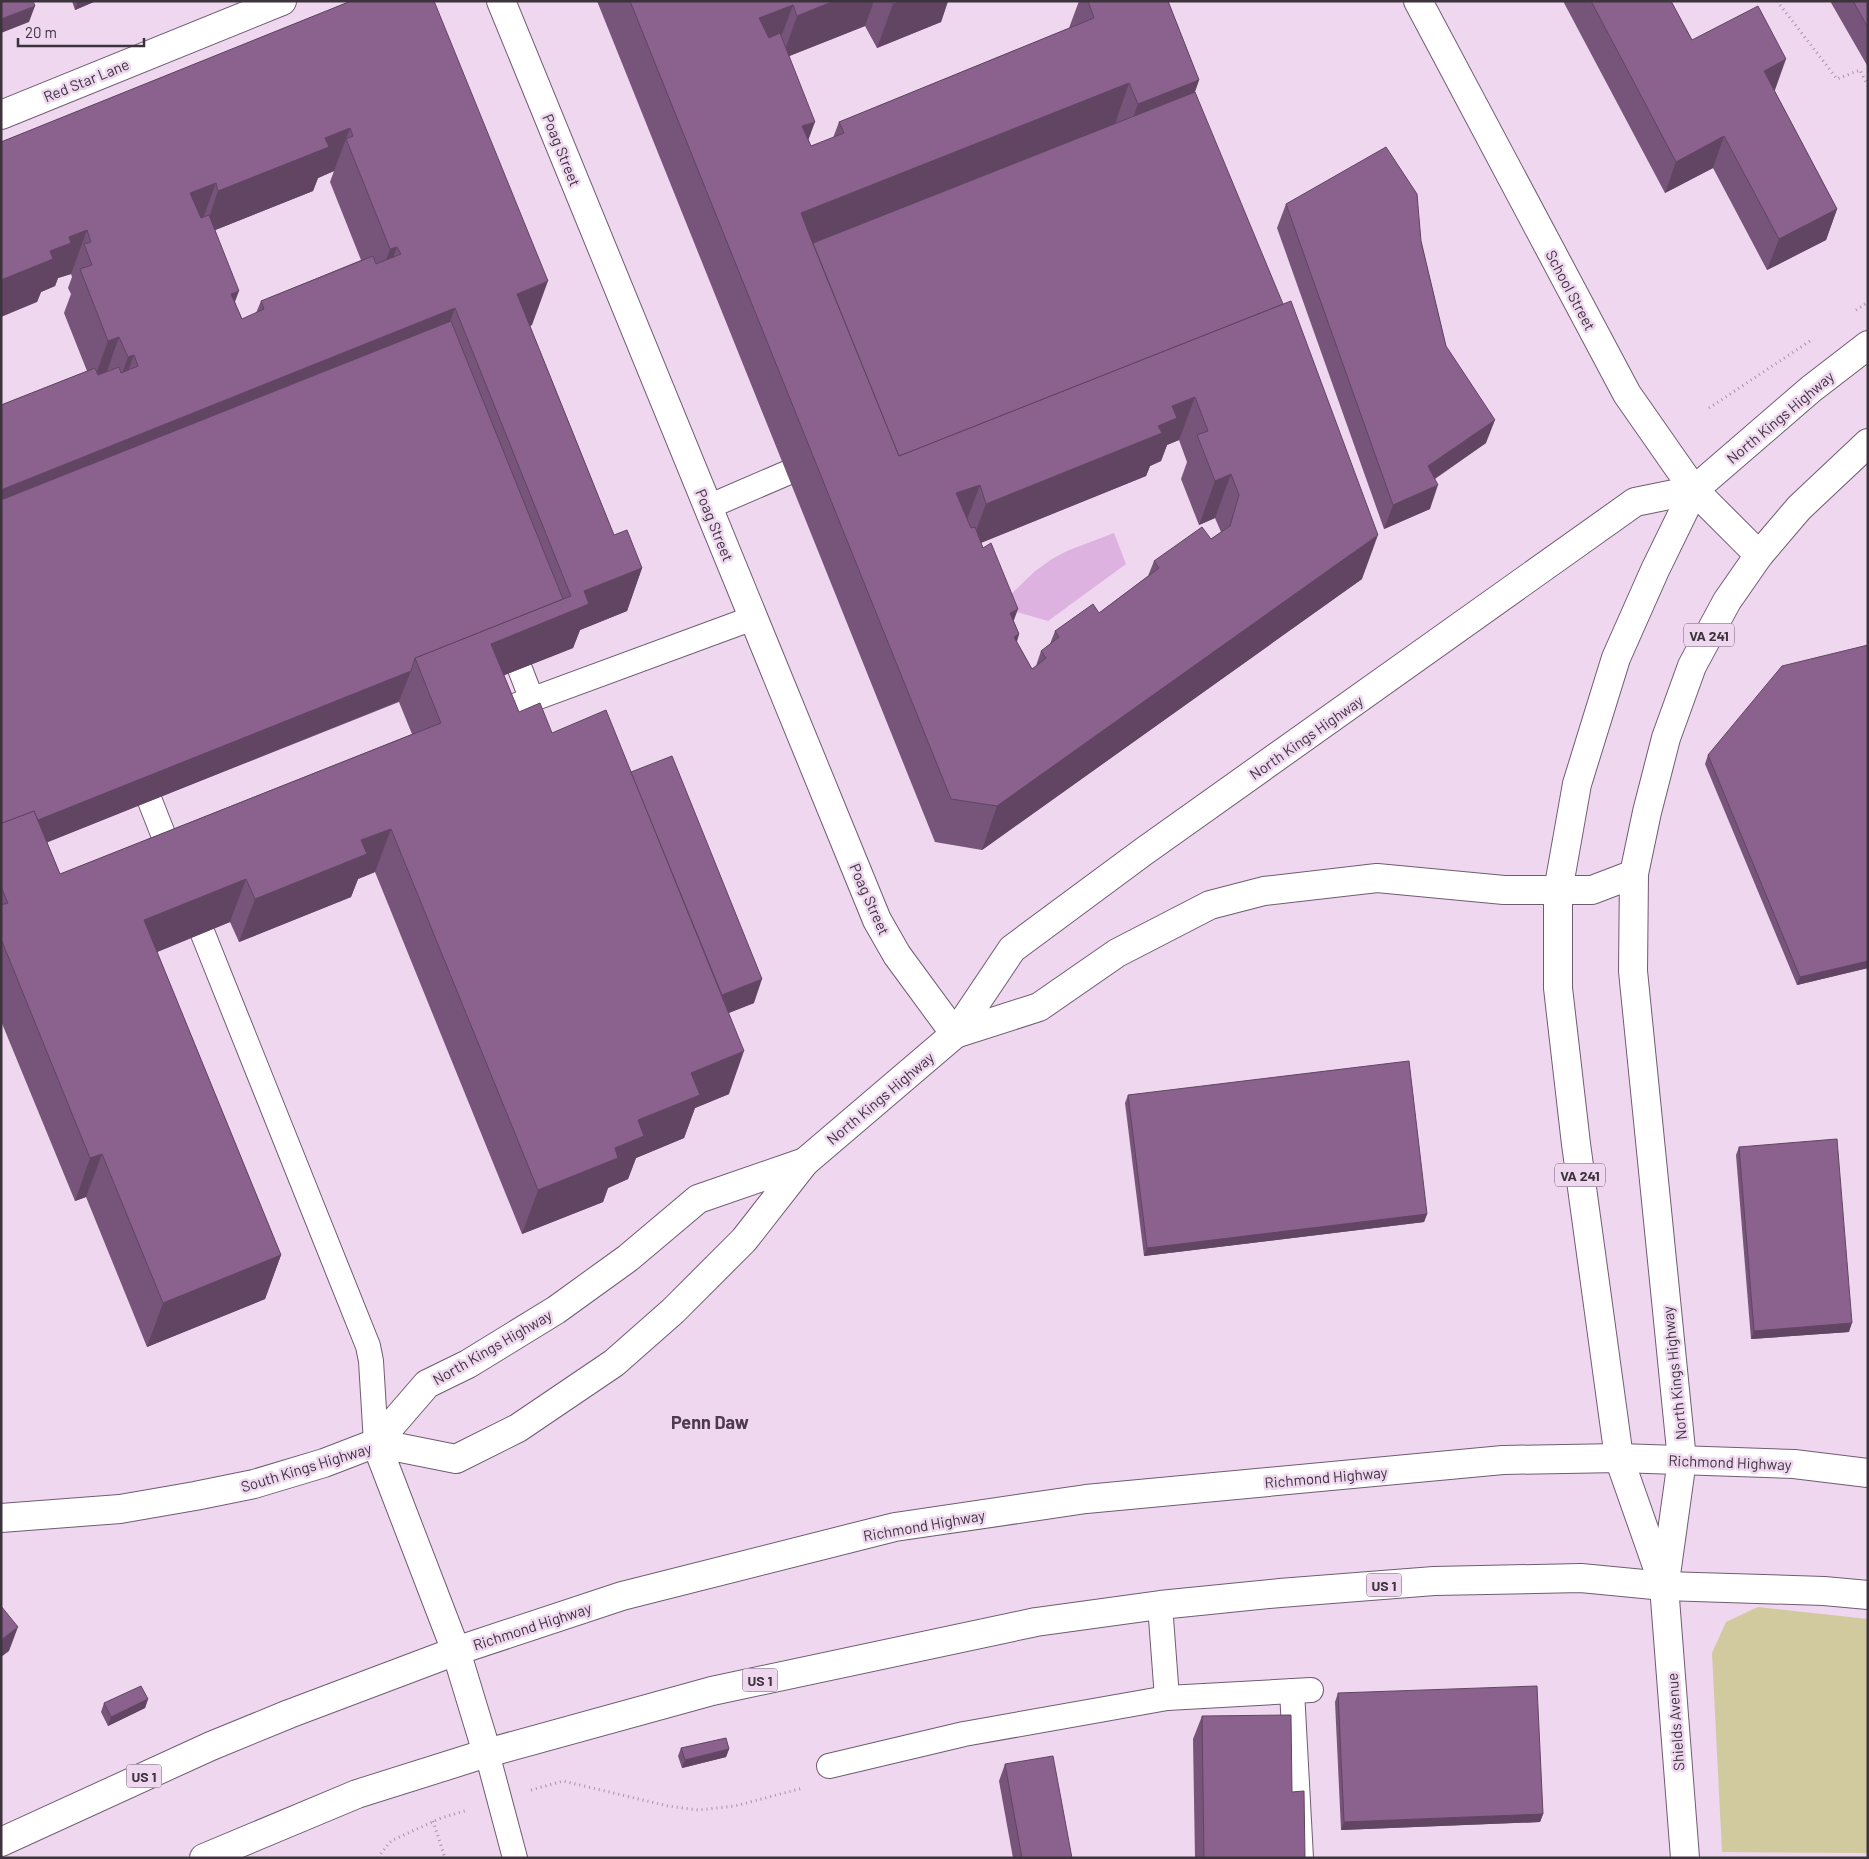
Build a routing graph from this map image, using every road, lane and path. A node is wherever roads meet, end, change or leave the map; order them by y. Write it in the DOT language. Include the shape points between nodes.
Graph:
graph roads {
  1 [pos="282,1"];
  2 [pos="501,1"];
  3 [pos="1418,1"];
  4 [pos="1777,1"];
  5 [pos="1868,86"];
  6 [pos="1,115"];
  7 [pos="1868,302"];
  8 [pos="1852,313"];
  9 [pos="1820,334"];
  10 [pos="1868,346"];
  11 [pos="1709,408"];
  12 [pos="1868,443"];
  13 [pos="787,473"];
  14 [pos="1694,490"];
  15 [pos="708,507"];
  16 [pos="1759,555"];
  17 [pos="753,618"];
  18 [pos="520,669"];
  19 [pos="532,700"];
  20 [pos="487,716"];
  21 [pos="150,801"];
  22 [pos="176,865"];
  23 [pos="1634,874"];
  24 [pos="1558,892"];
  25 [pos="203,934"];
  26 [pos="955,1034"];
  27 [pos="805,1162"];
  28 [pos="376,1443"];
  29 [pos="1619,1458"];
  30 [pos="1682,1460"];
  31 [pos="1868,1473"];
  32 [pos="1,1518"];
  33 [pos="1664,1586"];
  34 [pos="1868,1595"];
  35 [pos="1160,1605"];
  36 [pos="456,1651"];
  37 [pos="1167,1698"];
  38 [pos="487,1753"];
  39 [pos="829,1766"];
  40 [pos="563,1781"];
  41 [pos="808,1787"];
  42 [pos="441,1818"];
  43 [pos="434,1821"];
  44 [pos="1,1842"];
  45 [pos="204,1858"];
  46 [pos="378,1858"];
  47 [pos="445,1858"];
  48 [pos="515,1858"];
  49 [pos="1301,1858"];
  50 [pos="1685,1858"];
  1 -- 6 [label="main road, Red Star Lane"];
  2 -- 15 [label="main road, Poag Street"];
  3 -- 14 [label="main road, School Street" via="1627,394"];
  4 -- 5 [label="path" via="1836,79 1860,70"];
  7 -- 8 [label="path"];
  9 -- 11 [label="path"];
  10 -- 14 [label="main road, North Kings Highway / VA 241"];
  12 -- 16 [label="main road, North Kings Highway / VA 241" via="1799,508"];
  13 -- 15 [label="lane"];
  14 -- 16 [label="main road, School Street"];
  14 -- 24 [label="main road, North Kings Highway / VA 241" via="1616,658 1577,784"];
  14 -- 26 [label="main road, North Kings Highway" via="1635,502 1143,852 1012,949"];
  15 -- 17 [label="main road, Poag Street"];
  16 -- 23 [label="main road, North Kings Highway / VA 241" via="1727,602 1692,666 1666,738"];
  17 -- 19 [label="lane"];
  17 -- 26 [label="main road, Poag Street" via="877,920 897,955"];
  18 -- 19 [label="lane"];
  19 -- 20 [label="lane"];
  21 -- 22 [label="lane"];
  23 -- 24 [label="main road, North Kings Highway" via="1592,890"];
  23 -- 30 [label="main road, North Kings Highway / VA 241" via="1633,971"];
  24 -- 26 [label="main road, North Kings Highway" via="1377,878 1264,891 1210,905 1117,953 1040,1008"];
  24 -- 29 [label="main road, North Kings Highway / VA 241" via="1558,988 1577,1154"];
  25 -- 28 [label="lane" via="368,1346 372,1361"];
  26 -- 27 [label="main road, North Kings Highway"];
  27 -- 28 [label="main road, North Kings Highway" via="698,1199 628,1258 556,1310 468,1364 428,1384"];
  27 -- 28 [label="main road, North Kings Highway" via="744,1240 673,1311 614,1363 571,1394 518,1428 456,1459"];
  28 -- 32 [label="main road, South Kings Highway" via="254,1484 195,1496 120,1509"];
  28 -- 36 [label="main road, South Kings Highway"];
  29 -- 30 [label="main road, Richmond Highway / US 1"];
  29 -- 33 [label="main road, North Kings Highway / VA 241"];
  29 -- 36 [label="main road, Richmond Highway / US 1" via="1503,1460 1086,1499 895,1528 622,1596"];
  30 -- 31 [label="main road, Richmond Highway / US 1" via="1794,1464"];
  30 -- 33 [label="main road, North Kings Highway / VA 241"];
  33 -- 34 [label="main road, US 1"];
  33 -- 35 [label="main road, US 1" via="1581,1578 1434,1581"];
  33 -- 50 [label="main road, Shields Avenue"];
  35 -- 37 [label="lane"];
  35 -- 38 [label="main road, US 1" via="1036,1622 800,1671 712,1691"];
  36 -- 38 [label="main road, South Kings Highway"];
  36 -- 44 [label="main road, Richmond Highway / US 1" via="203,1750"];
  37 -- 39 [label="lane" via="964,1734"];
  37 -- 49 [label="lane" via="1302,1690"];
  38 -- 45 [label="main road, US 1" via="357,1794"];
  38 -- 48 [label="lane"];
  40 -- 41 [label="path" via="698,1810 735,1806"];
  42 -- 43 [label="path"];
  43 -- 46 [label="path" via="393,1840"];
  43 -- 47 [label="path"];
}
